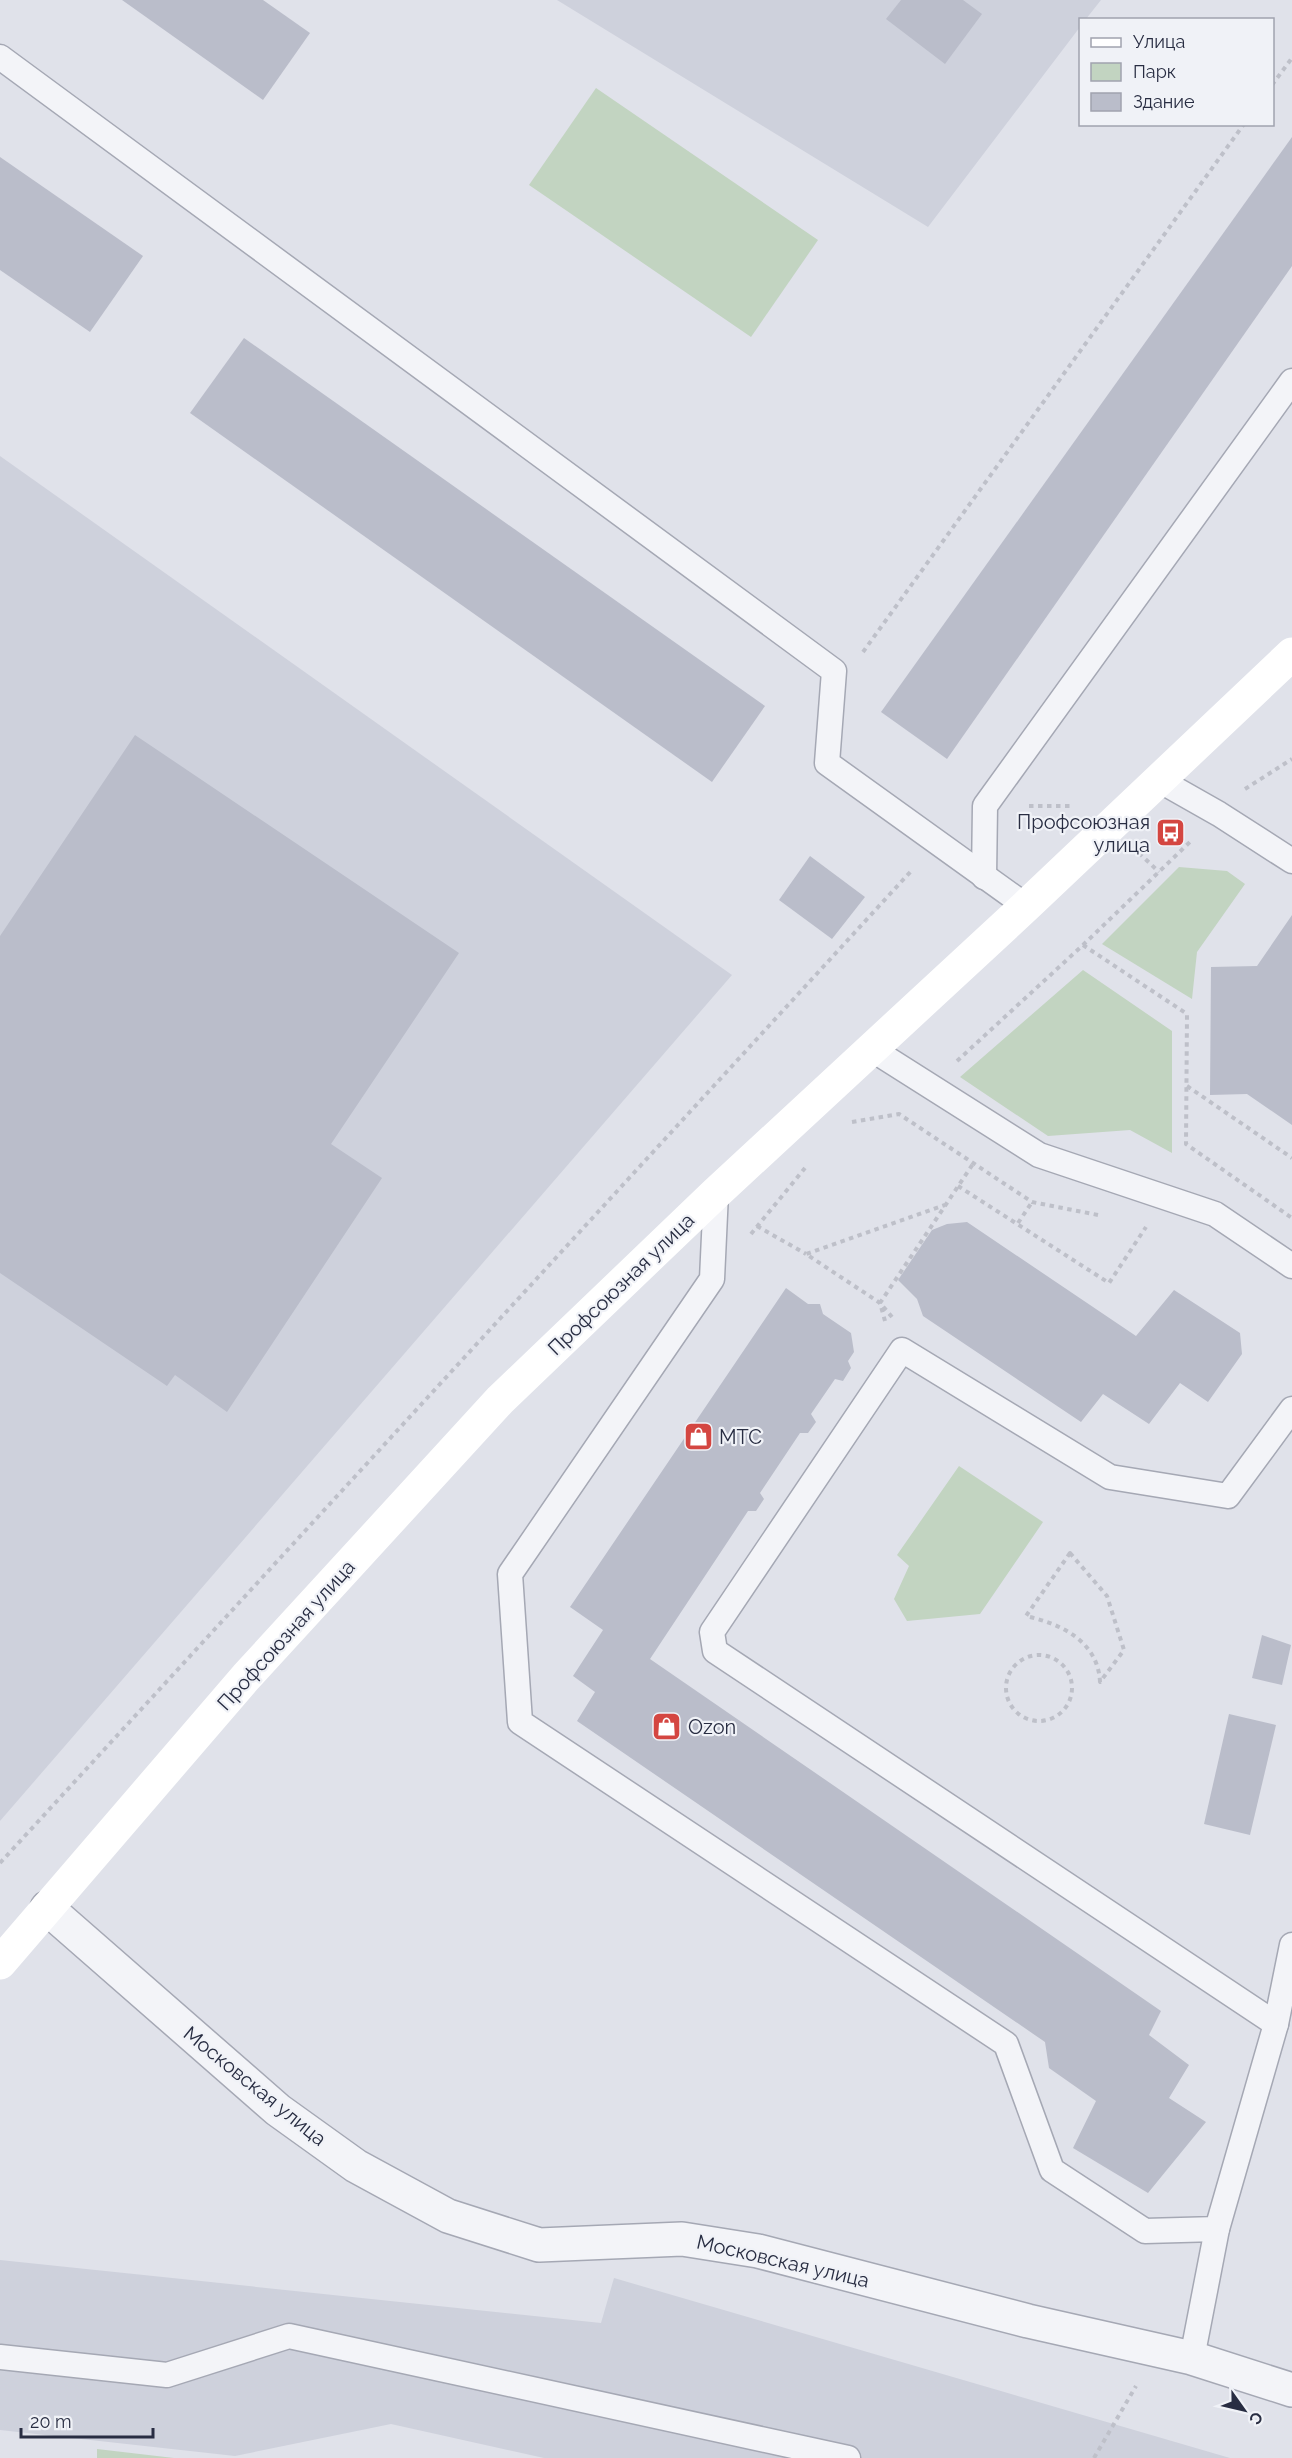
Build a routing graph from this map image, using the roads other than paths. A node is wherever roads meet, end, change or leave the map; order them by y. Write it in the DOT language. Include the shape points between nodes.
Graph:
graph roads {
  1 [pos="0,57"];
  2 [pos="1292,381"];
  3 [pos="1292,654"];
  4 [pos="1158,780"];
  5 [pos="1292,861"];
  6 [pos="984,877"];
  7 [pos="1026,906"];
  8 [pos="870,1048"];
  9 [pos="716,1193"];
  10 [pos="1292,1266"];
  11 [pos="1292,1409"];
  12 [pos="47,1908"];
  13 [pos="1292,1945"];
  14 [pos="0,1963"];
  15 [pos="1276,2024"];
  16 [pos="1217,2229"];
  17 [pos="0,2357"];
  18 [pos="1192,2358"];
  19 [pos="1292,2390"];
  20 [pos="848,2458"];
  1 -- 6 [label="lane" via="834,671 827,763"];
  2 -- 6 [label="lane" via="985,806"];
  3 -- 4 [label="main road, Профсоюзная улица"];
  4 -- 5 [label="lane"];
  4 -- 7 [label="main road, Профсоюзная улица"];
  6 -- 7 [label="lane"];
  7 -- 8 [label="main road, Профсоюзная улица"];
  8 -- 9 [label="main road, Профсоюзная улица"];
  8 -- 10 [label="lane" via="1039,1155 1215,1214"];
  9 -- 12 [label="main road, Профсоюзная улица" via="500,1400 246,1677"];
  9 -- 16 [label="lane" via="712,1279 510,1574 520,1722 1006,2044 1052,2170 1145,2231"];
  11 -- 15 [label="lane" via="1228,1496 1110,1477 902,1350 712,1632 715,1651"];
  12 -- 14 [label="main road, Профсоюзная улица"];
  12 -- 18 [label="street, Московская улица" via="278,2110 356,2166 448,2216 539,2244 682,2239 758,2251 1028,2321"];
  13 -- 15 [label="lane"];
  15 -- 16 [label="lane"];
  16 -- 18 [label="lane"];
  17 -- 20 [label="lane" via="167,2375 289,2336"];
  18 -- 19 [label="street, Московская улица"];
}
